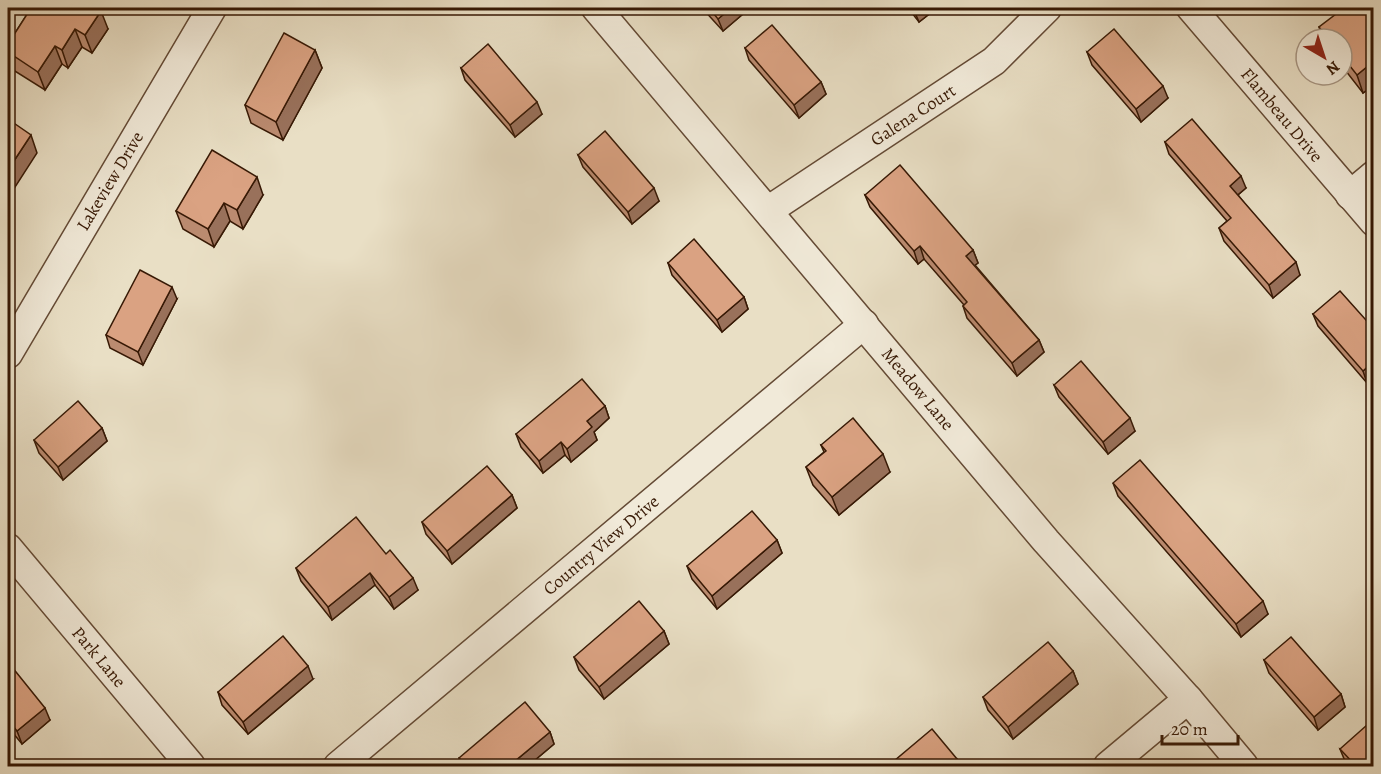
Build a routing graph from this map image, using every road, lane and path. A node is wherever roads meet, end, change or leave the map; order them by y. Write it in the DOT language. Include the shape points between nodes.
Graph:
graph roads {
  1 [pos="212,8"];
  2 [pos="596,8"];
  3 [pos="1047,8"];
  4 [pos="1191,8"];
  5 [pos="1374,175"];
  6 [pos="1350,195"];
  7 [pos="769,210"];
  8 [pos="1374,222"];
  9 [pos="864,324"];
  10 [pos="8,354"];
  11 [pos="8,548"];
  12 [pos="1188,699"];
  13 [pos="191,766"];
  14 [pos="338,766"];
  15 [pos="1108,766"];
  16 [pos="1244,766"];
  1 -- 10 [label="street, Lakeview Drive"];
  2 -- 7 [label="street, Meadow Lane"];
  3 -- 7 [label="street, Galena Court" via="994,62"];
  4 -- 6 [label="street, Flambeau Drive"];
  5 -- 6 [label="street"];
  6 -- 8 [label="street, Flambeau Drive"];
  7 -- 9 [label="street, Meadow Lane"];
  9 -- 12 [label="street, Meadow Lane" via="1046,541"];
  9 -- 14 [label="street, Country View Drive"];
  11 -- 13 [label="street, Park Lane"];
  12 -- 15 [label="street"];
  12 -- 16 [label="street, Meadow Lane"];
}
